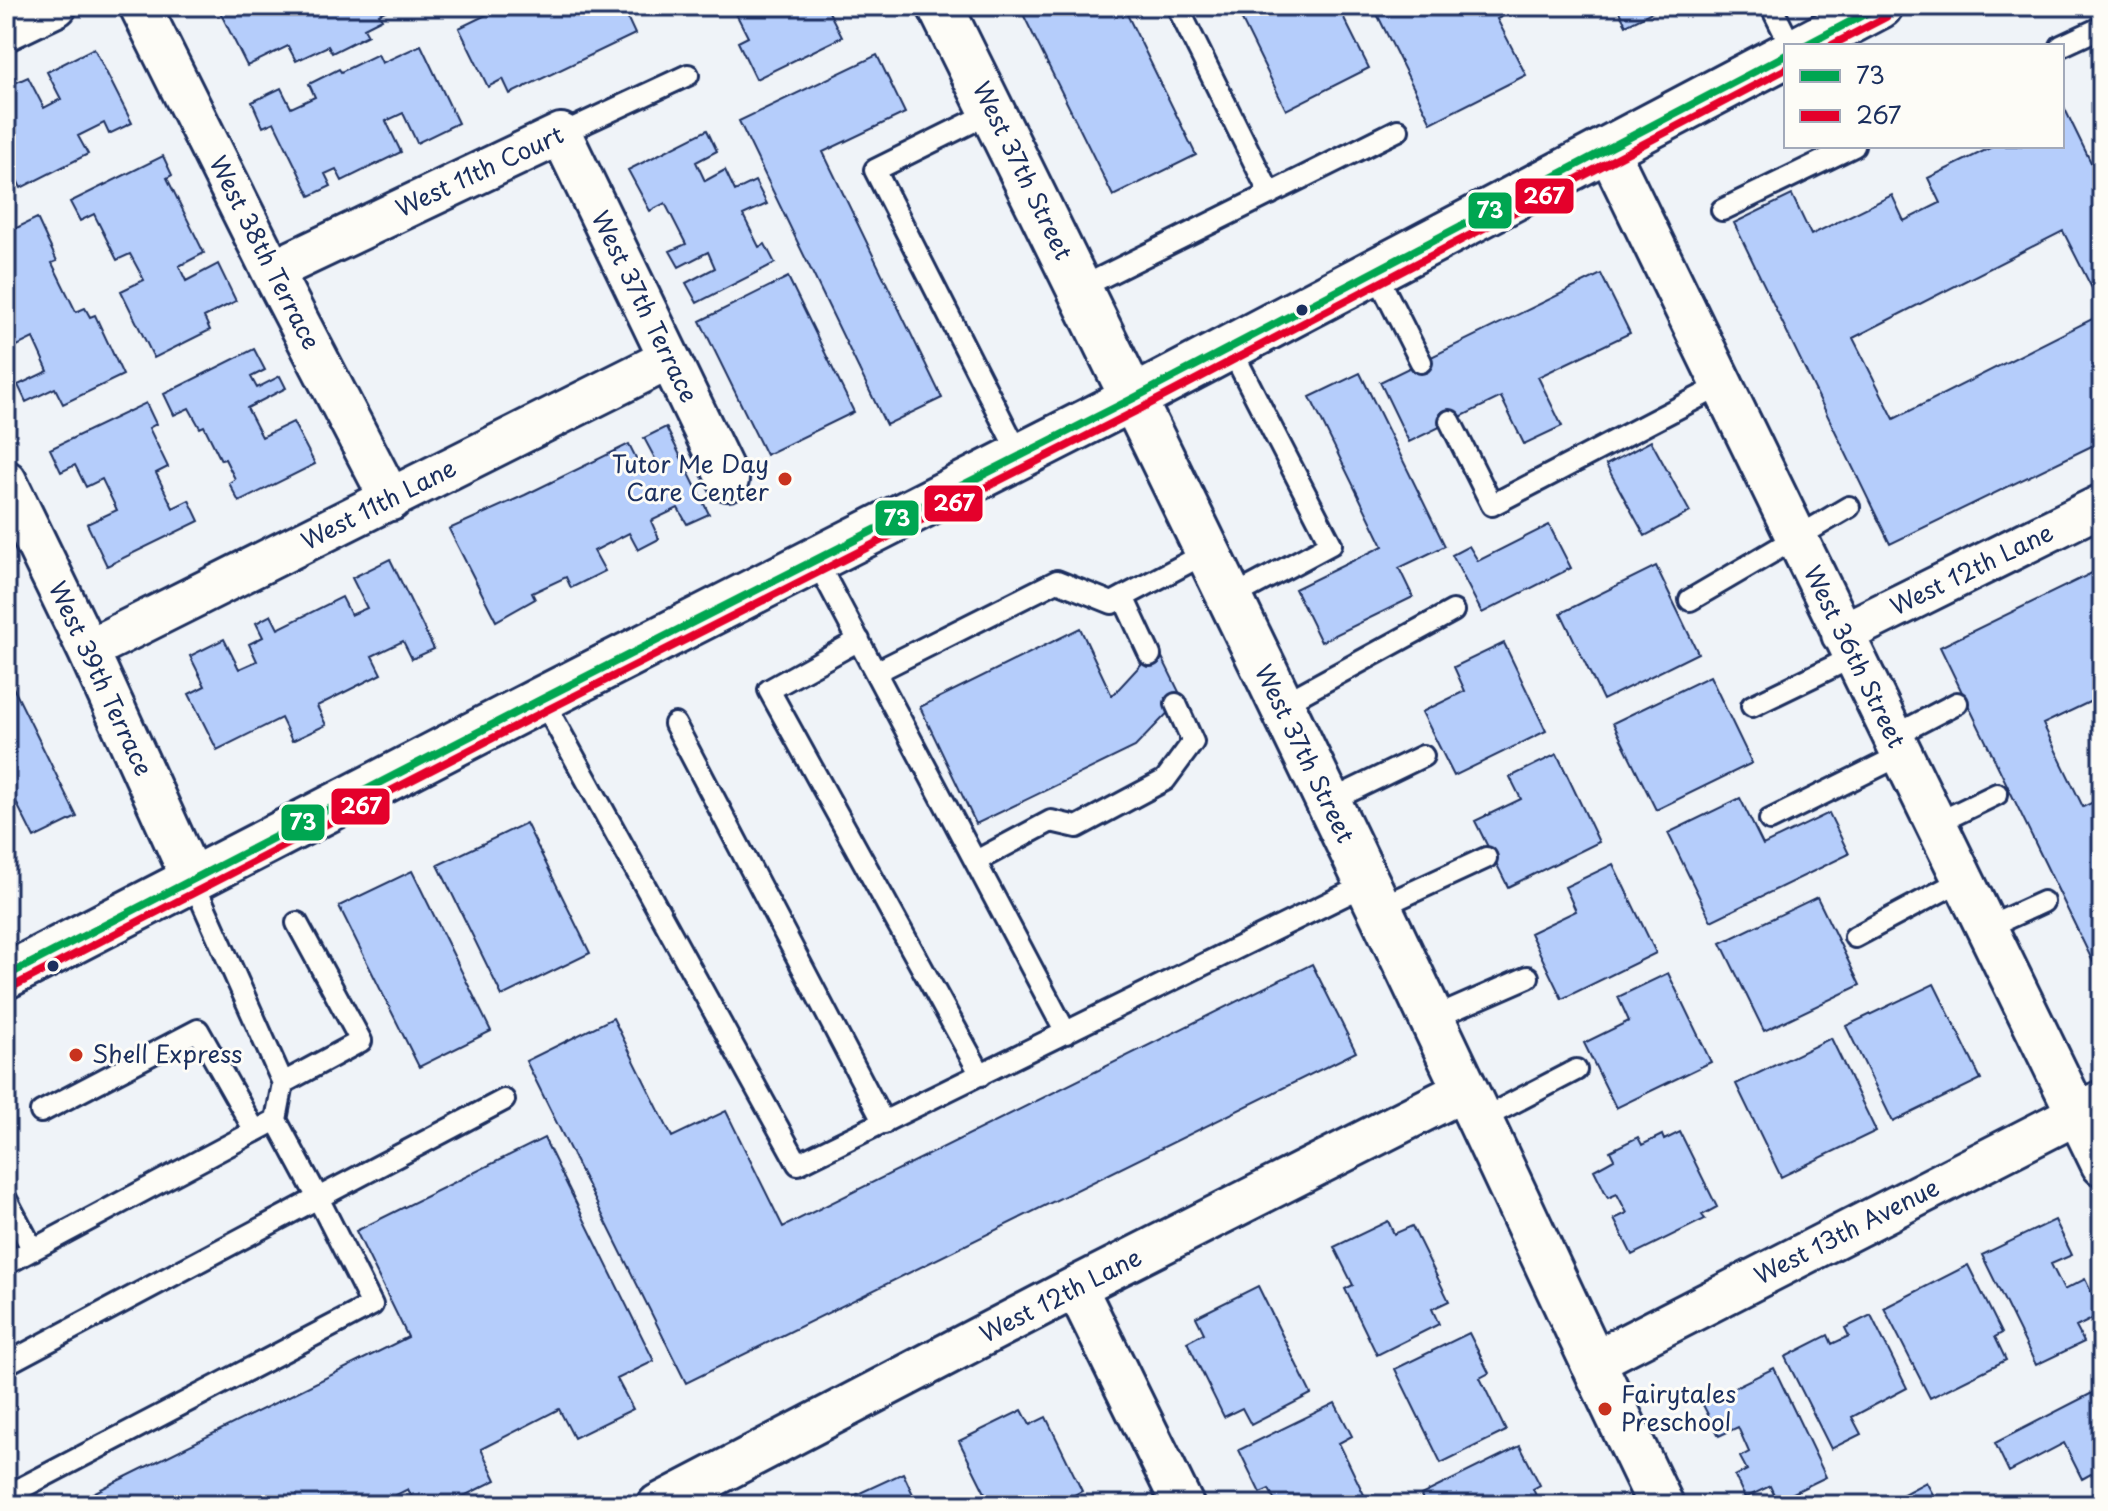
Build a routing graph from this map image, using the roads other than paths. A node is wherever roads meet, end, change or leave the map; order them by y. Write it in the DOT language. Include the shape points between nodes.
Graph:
graph roads {
  1 [pos="56,6"];
  2 [pos="140,6"];
  3 [pos="940,6"];
  4 [pos="1177,6"];
  5 [pos="1771,6"];
  6 [pos="1880,6"];
  7 [pos="2102,27"];
  8 [pos="6,30"];
  9 [pos="1790,44"];
  10 [pos="1808,44"];
  11 [pos="2064,45"];
  12 [pos="1784,56"];
  13 [pos="688,75"];
  14 [pos="992,112"];
  15 [pos="1398,130"];
  16 [pos="561,134"];
  17 [pos="1607,148"];
  18 [pos="1850,148"];
  19 [pos="1270,194"];
  20 [pos="1722,210"];
  21 [pos="272,271"];
  22 [pos="1375,271"];
  23 [pos="1080,288"];
  24 [pos="1230,347"];
  25 [pos="669,359"];
  26 [pos="1421,362"];
  27 [pos="1722,385"];
  28 [pos="1134,398"];
  29 [pos="1450,421"];
  30 [pos="1020,456"];
  31 [pos="728,480"];
  32 [pos="6,481"];
  33 [pos="391,500"];
  34 [pos="2102,505"];
  35 [pos="1849,507"];
  36 [pos="1795,537"];
  37 [pos="1208,552"];
  38 [pos="816,560"];
  39 [pos="1123,597"];
  40 [pos="1230,598"];
  41 [pos="1690,600"];
  42 [pos="1453,611"];
  43 [pos="859,640"];
  44 [pos="1847,645"];
  45 [pos="88,650"];
  46 [pos="1150,655"];
  47 [pos="876,672"];
  48 [pos="542,699"];
  49 [pos="1957,703"];
  50 [pos="1176,704"];
  51 [pos="1281,705"];
  52 [pos="1752,706"];
  53 [pos="675,724"];
  54 [pos="1897,746"];
  55 [pos="1423,756"];
  56 [pos="1997,794"];
  57 [pos="1328,802"];
  58 [pos="1770,820"];
  59 [pos="1935,824"];
  60 [pos="1486,858"];
  61 [pos="976,861"];
  62 [pos="192,879"];
  63 [pos="1962,880"];
  64 [pos="1373,896"];
  65 [pos="2043,902"];
  66 [pos="297,923"];
  67 [pos="1986,928"];
  68 [pos="1855,937"];
  69 [pos="6,976"];
  70 [pos="1528,977"];
  71 [pos="1432,1019"];
  72 [pos="1066,1033"];
  73 [pos="1576,1070"];
  74 [pos="981,1075"];
  75 [pos="283,1083"];
  76 [pos="504,1100"];
  77 [pos="1473,1105"];
  78 [pos="2090,1108"];
  79 [pos="41,1112"];
  80 [pos="276,1120"];
  81 [pos="884,1123"];
  82 [pos="255,1131"];
  83 [pos="2102,1165"];
  84 [pos="318,1198"];
  85 [pos="6,1199"];
  86 [pos="33,1250"];
  87 [pos="6,1264"];
  88 [pos="1076,1287"];
  89 [pos="1591,1363"];
  90 [pos="6,1364"];
  91 [pos="724,1490"];
  92 [pos="6,1496"];
  93 [pos="658,1505"];
  94 [pos="1183,1505"];
  95 [pos="1661,1505"];
  1 -- 8 [label="street"];
  2 -- 21 [label="street, West 38th Terrace"];
  3 -- 14 [label="main road, West 37th Street"];
  4 -- 19 [label="lane"];
  5 -- 9 [label="lane"];
  6 -- 10 [label="main road"];
  7 -- 11 [label="lane"];
  12 -- 17 [label="main road"];
  13 -- 16 [label="lane, West 11th Court"];
  14 -- 23 [label="main road, West 37th Street"];
  14 -- 30 [label="lane" via="875,170"];
  15 -- 19 [label="lane"];
  16 -- 21 [label="street, West 11th Court"];
  16 -- 25 [label="street, West 37th Terrace"];
  17 -- 22 [label="main road"];
  17 -- 27 [label="street, West 36th Street"];
  18 -- 20 [label="lane"];
  19 -- 23 [label="lane"];
  21 -- 33 [label="street, West 38th Terrace"];
  22 -- 24 [label="main road"];
  22 -- 26 [label="lane"];
  23 -- 28 [label="main road, West 37th Street"];
  24 -- 28 [label="main road"];
  24 -- 40 [label="lane" via="1331,544"];
  25 -- 31 [label="street, West 37th Terrace"];
  25 -- 33 [label="street, West 11th Lane"];
  27 -- 29 [label="lane" via="1492,505"];
  27 -- 36 [label="street, West 36th Street"];
  28 -- 30 [label="main road"];
  28 -- 37 [label="main road, West 37th Street"];
  30 -- 38 [label="main road"];
  32 -- 45 [label="street, West 39th Terrace"];
  33 -- 45 [label="street, West 11th Lane"];
  34 -- 44 [label="street, West 12th Lane"];
  35 -- 36 [label="lane"];
  36 -- 41 [label="lane"];
  36 -- 44 [label="street, West 36th Street"];
  37 -- 39 [label="lane"];
  37 -- 40 [label="main road, West 37th Street"];
  38 -- 43 [label="lane"];
  38 -- 48 [label="main road"];
  39 -- 46 [label="lane"];
  39 -- 47 [label="lane" via="1112,603 1057,581"];
  40 -- 51 [label="main road, West 37th Street"];
  42 -- 51 [label="lane"];
  43 -- 47 [label="lane"];
  43 -- 74 [label="lane" via="769,690"];
  44 -- 52 [label="lane"];
  44 -- 54 [label="street, West 36th Street"];
  45 -- 62 [label="street, West 39th Terrace"];
  47 -- 61 [label="lane"];
  48 -- 62 [label="main road"];
  48 -- 81 [label="lane" via="798,1164"];
  49 -- 54 [label="lane"];
  50 -- 61 [label="lane" via="1193,742 1165,780 1077,827 1051,821"];
  51 -- 57 [label="main road, West 37th Street"];
  53 -- 81 [label="lane"];
  54 -- 58 [label="lane"];
  54 -- 59 [label="street, West 36th Street"];
  55 -- 57 [label="lane"];
  56 -- 59 [label="lane"];
  57 -- 64 [label="main road, West 37th Street"];
  59 -- 63 [label="street, West 36th Street"];
  60 -- 64 [label="lane"];
  61 -- 72 [label="lane"];
  62 -- 69 [label="main road"];
  62 -- 75 [label="lane"];
  63 -- 67 [label="street, West 36th Street"];
  63 -- 68 [label="lane"];
  64 -- 71 [label="main road, West 37th Street"];
  64 -- 72 [label="lane"];
  65 -- 67 [label="lane"];
  66 -- 75 [label="lane" via="361,1041"];
  67 -- 78 [label="street, West 36th Street"];
  70 -- 71 [label="lane"];
  71 -- 77 [label="main road, West 37th Street"];
  72 -- 74 [label="lane"];
  73 -- 77 [label="lane"];
  74 -- 81 [label="lane"];
  75 -- 80 [label="lane"];
  76 -- 84 [label="lane"];
  77 -- 88 [label="street, West 12th Lane"];
  77 -- 89 [label="main road, West 37th Street"];
  78 -- 83 [label="street, West 36th Street"];
  78 -- 89 [label="street, West 13th Avenue"];
  79 -- 82 [label="lane" via="198,1030"];
  80 -- 82 [label="lane"];
  80 -- 84 [label="lane"];
  82 -- 86 [label="lane"];
  84 -- 90 [label="lane"];
  84 -- 92 [label="lane" via="372,1305"];
  85 -- 86 [label="lane"];
  86 -- 87 [label="lane"];
  88 -- 91 [label="street, West 12th Lane"];
  88 -- 94 [label="street"];
  89 -- 95 [label="main road, West 37th Street"];
  91 -- 93 [label="street, West 12th Lane"];
}
